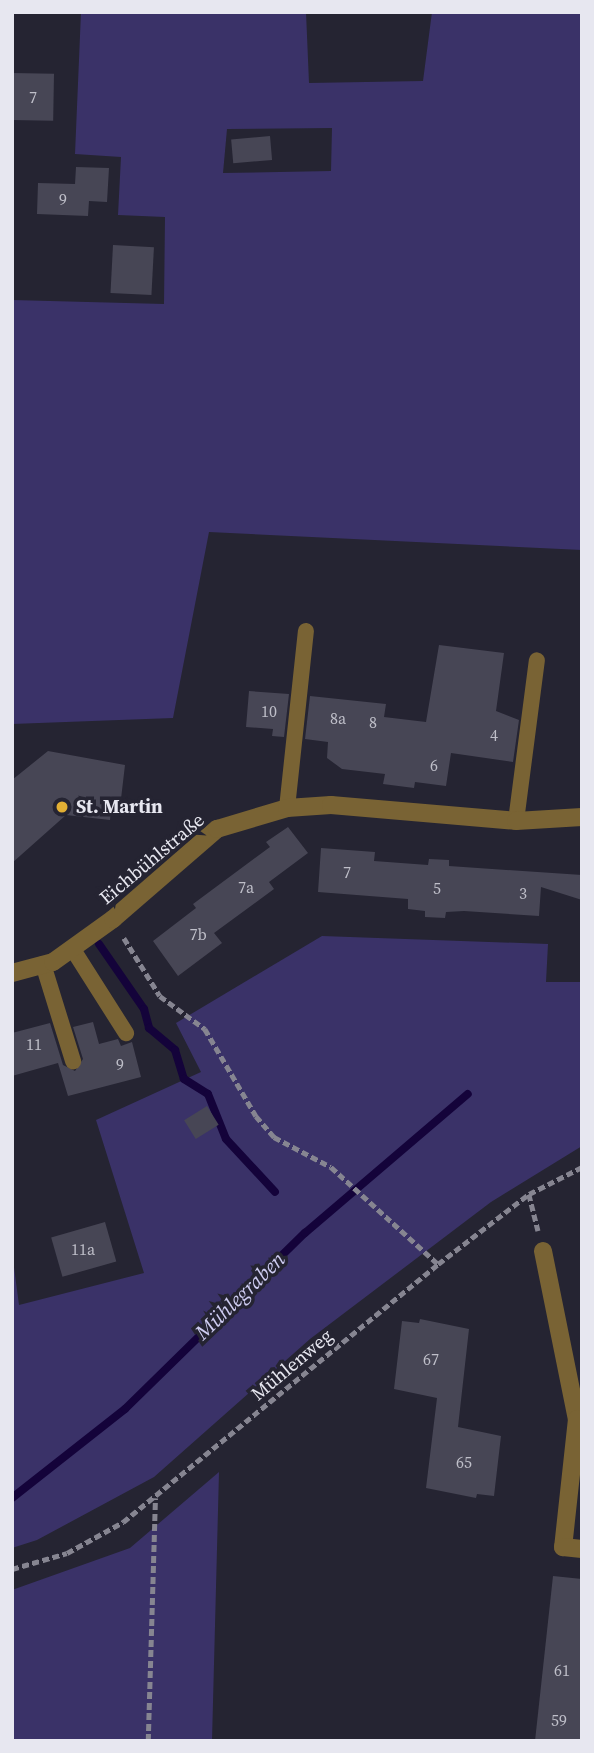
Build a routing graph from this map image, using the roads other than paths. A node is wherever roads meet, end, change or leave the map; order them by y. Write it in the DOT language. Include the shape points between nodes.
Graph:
graph roads {
  1 [pos="306,631"];
  2 [pos="537,660"];
  3 [pos="288,808"];
  4 [pos="582,817"];
  5 [pos="516,821"];
  6 [pos="72,948"];
  7 [pos="43,964"];
  8 [pos="12,973"];
  9 [pos="126,1033"];
  10 [pos="73,1061"];
  11 [pos="543,1251"];
  12 [pos="579,1419"];
  13 [pos="582,1549"];
  1 -- 3 [label="lane"];
  2 -- 5 [label="lane"];
  3 -- 5 [label="street, Eichbühlstraße" via="331,805"];
  3 -- 6 [label="street, Eichbühlstraße" via="217,829 113,919"];
  4 -- 5 [label="street, Eichbühlstraße"];
  6 -- 7 [label="street, Eichbühlstraße"];
  6 -- 9 [label="lane"];
  7 -- 8 [label="street, Eichbühlstraße"];
  7 -- 10 [label="lane"];
  11 -- 12 [label="street"];
  12 -- 13 [label="street" via="563,1547"];
}
